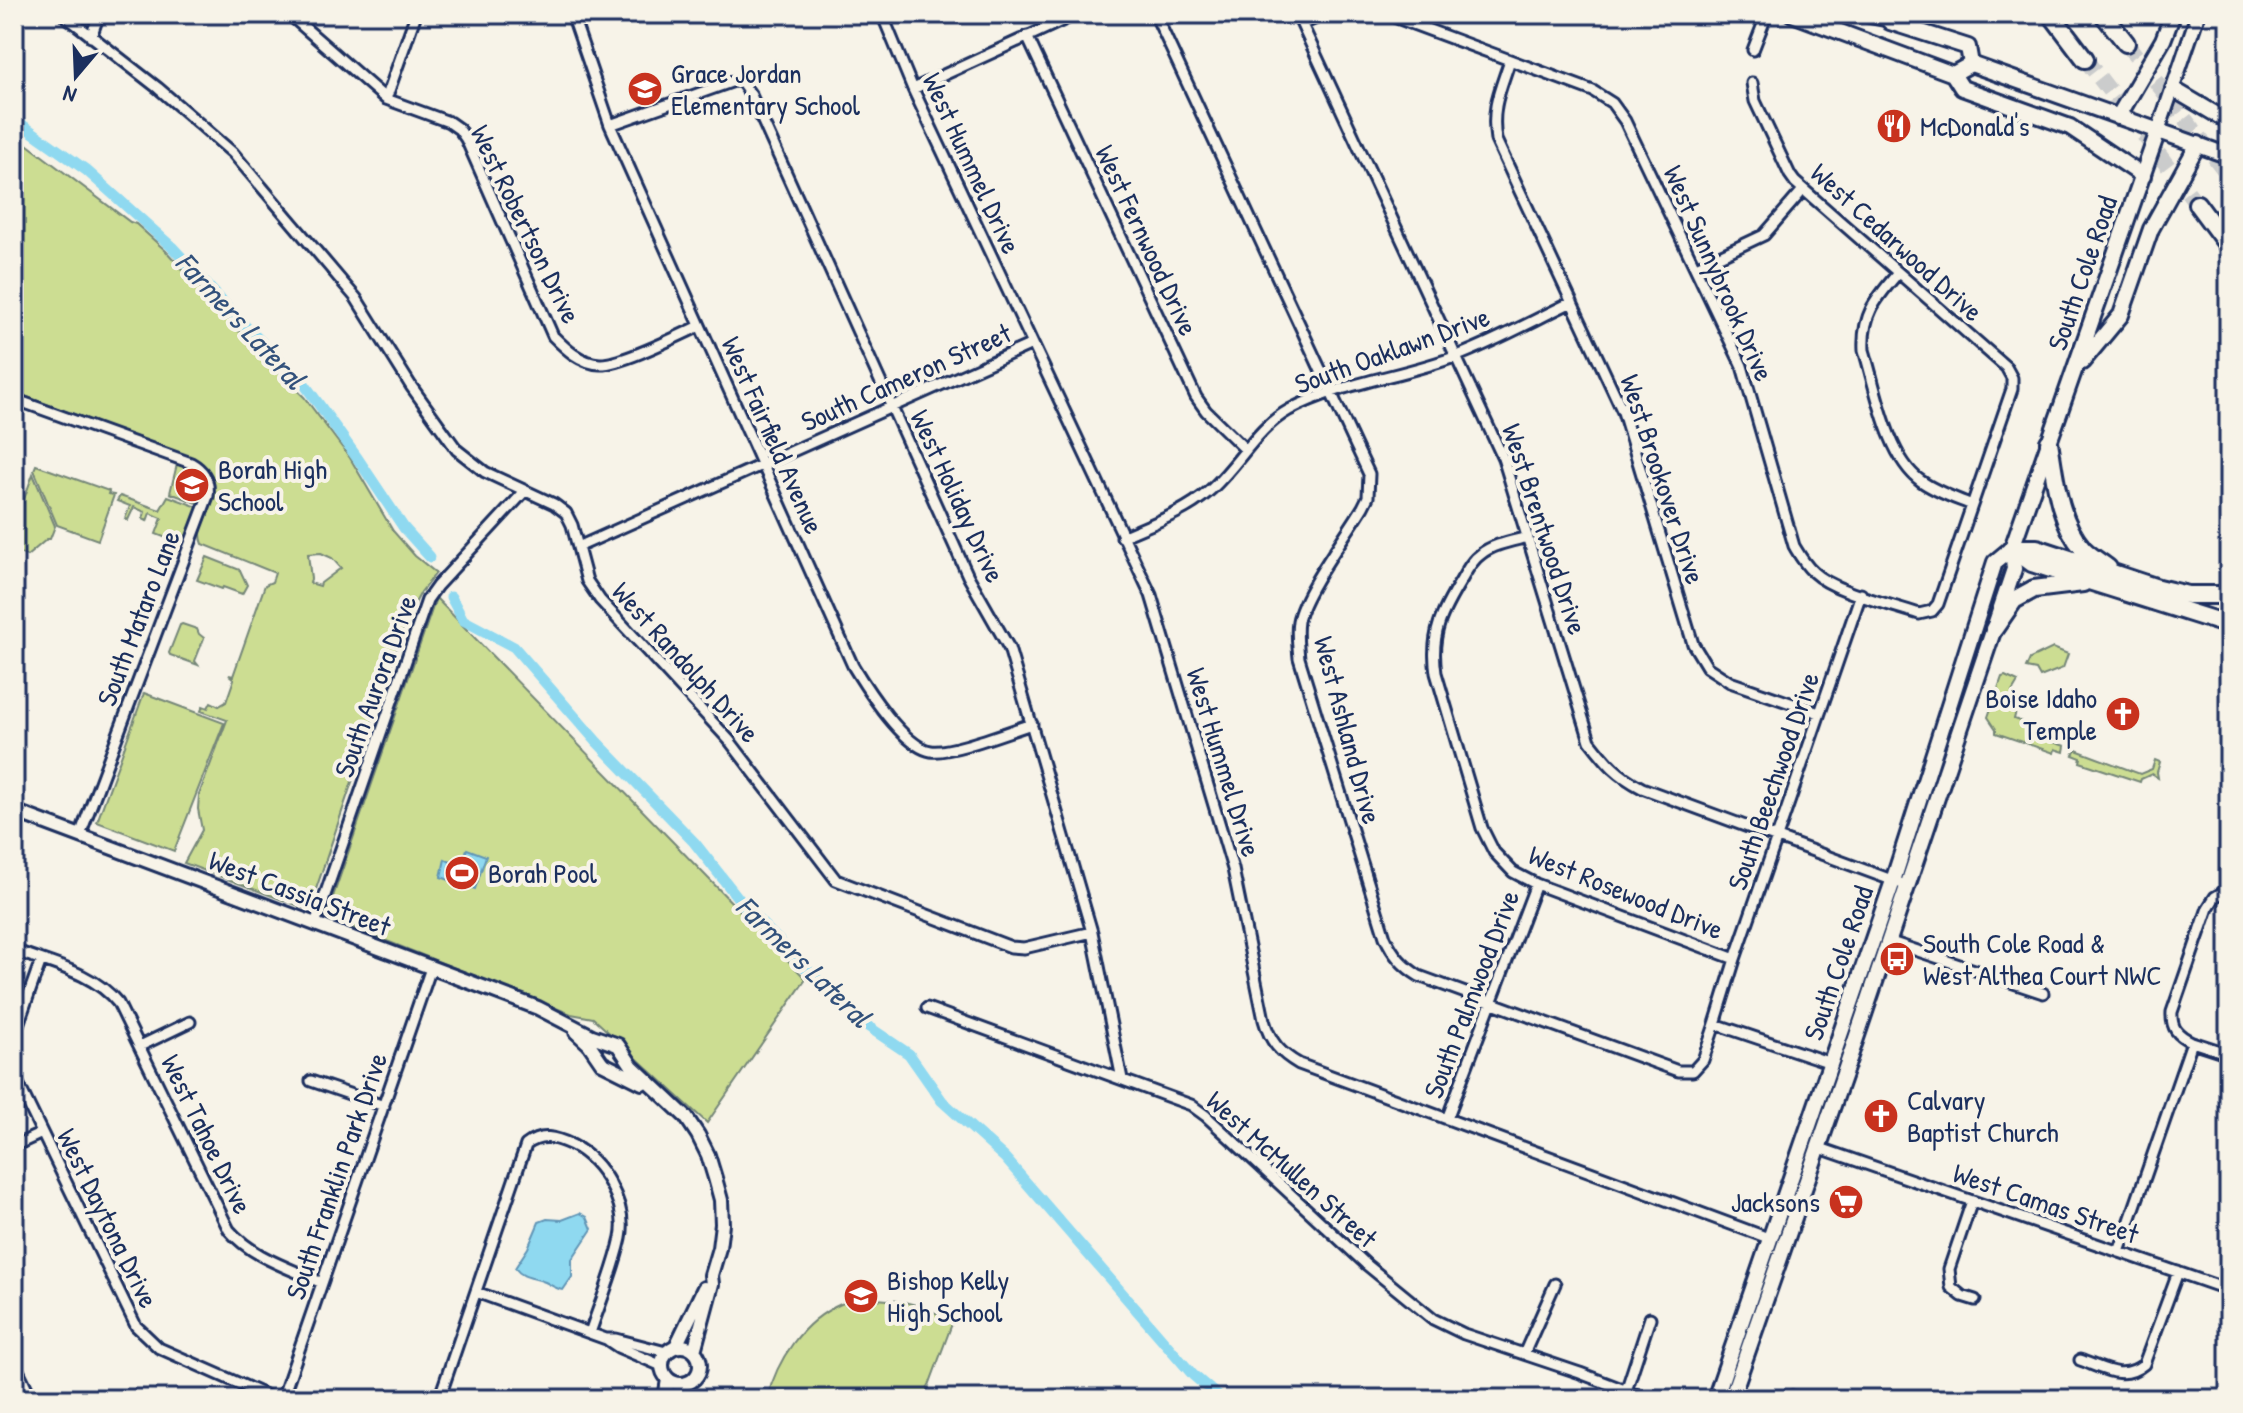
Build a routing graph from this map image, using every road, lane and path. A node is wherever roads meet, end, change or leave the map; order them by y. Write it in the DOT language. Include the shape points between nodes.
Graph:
graph roads {
  1 [pos="63,14"];
  2 [pos="99,14"];
  3 [pos="289,14"];
  4 [pos="416,14"];
  5 [pos="572,14"];
  6 [pos="882,14"];
  7 [pos="1077,14"];
  8 [pos="1155,14"];
  9 [pos="1326,14"];
  10 [pos="1386,14"];
  11 [pos="1767,14"];
  12 [pos="1792,14"];
  13 [pos="1868,14"];
  14 [pos="1920,14"];
  15 [pos="2051,14"];
  16 [pos="2103,14"];
  17 [pos="2173,14"];
  18 [pos="2198,14"];
  19 [pos="1300,19"];
  20 [pos="1027,36"];
  21 [pos="91,37"];
  22 [pos="2126,43"];
  23 [pos="1753,50"];
  24 [pos="2085,59"];
  25 [pos="1510,60"];
  26 [pos="1971,64"];
  27 [pos="1953,74"];
  28 [pos="1752,83"];
  29 [pos="913,89"];
  30 [pos="2173,89"];
  31 [pos="386,99"];
  32 [pos="2118,117"];
  33 [pos="2229,122"];
  34 [pos="610,125"];
  35 [pos="2158,131"];
  36 [pos="2198,144"];
  37 [pos="2229,156"];
  38 [pos="2143,176"];
  39 [pos="1803,190"];
  40 [pos="2197,204"];
  41 [pos="2229,247"];
  42 [pos="1696,267"];
  43 [pos="1898,273"];
  44 [pos="1572,302"];
  45 [pos="700,326"];
  46 [pos="1032,344"];
  47 [pos="1456,356"];
  48 [pos="2076,369"];
  49 [pos="1331,391"];
  50 [pos="14,399"];
  51 [pos="892,407"];
  52 [pos="2049,442"];
  53 [pos="1246,450"];
  54 [pos="762,465"];
  55 [pos="525,491"];
  56 [pos="1972,505"];
  57 [pos="1122,537"];
  58 [pos="1528,537"];
  59 [pos="578,547"];
  60 [pos="2012,548"];
  61 [pos="2116,574"];
  62 [pos="2092,582"];
  63 [pos="2229,593"];
  64 [pos="1861,594"];
  65 [pos="2229,625"];
  66 [pos="1994,629"];
  67 [pos="1819,713"];
  68 [pos="1032,724"];
  69 [pos="14,811"];
  70 [pos="80,835"];
  71 [pos="1777,837"];
  72 [pos="1536,884"];
  73 [pos="1900,884"];
  74 [pos="2229,889"];
  75 [pos="315,924"];
  76 [pos="1092,932"];
  77 [pos="1888,941"];
  78 [pos="14,950"];
  79 [pos="1735,959"];
  80 [pos="41,960"];
  81 [pos="431,968"];
  82 [pos="2043,993"];
  83 [pos="1491,1002"];
  84 [pos="1852,1004"];
  85 [pos="927,1008"];
  86 [pos="190,1022"];
  87 [pos="567,1023"];
  88 [pos="1715,1024"];
  89 [pos="14,1036"];
  90 [pos="1855,1040"];
  91 [pos="2192,1042"];
  92 [pos="140,1046"];
  93 [pos="2229,1054"];
  94 [pos="1831,1063"];
  95 [pos="1693,1071"];
  96 [pos="14,1075"];
  97 [pos="1122,1079"];
  98 [pos="311,1081"];
  99 [pos="662,1095"];
  100 [pos="384,1106"];
  101 [pos="1447,1119"];
  102 [pos="42,1133"];
  103 [pos="1811,1145"];
  104 [pos="14,1146"];
  105 [pos="1972,1201"];
  106 [pos="1771,1239"];
  107 [pos="2119,1252"];
  108 [pos="2178,1272"];
  109 [pos="711,1275"];
  110 [pos="322,1283"];
  111 [pos="1555,1284"];
  112 [pos="2229,1290"];
  113 [pos="476,1292"];
  114 [pos="1975,1300"];
  115 [pos="1650,1318"];
  116 [pos="590,1333"];
  117 [pos="606,1339"];
  118 [pos="671,1349"];
  119 [pos="694,1351"];
  120 [pos="1524,1354"];
  121 [pos="2080,1360"];
  122 [pos="14,1362"];
  123 [pos="662,1366"];
  124 [pos="668,1379"];
  125 [pos="687,1383"];
  126 [pos="1626,1391"];
  127 [pos="679,1398"];
  128 [pos="32,1399"];
  129 [pos="274,1399"];
  130 [pos="282,1399"];
  131 [pos="439,1399"];
  132 [pos="665,1399"];
  133 [pos="1648,1399"];
  134 [pos="1715,1399"];
  135 [pos="1731,1399"];
  136 [pos="1784,1399"];
  137 [pos="1800,1399"];
  1 -- 21 [label="street, West Randolph Drive"];
  2 -- 21 [label="street"];
  3 -- 31 [label="street, West Robertson Drive"];
  4 -- 31 [label="street"];
  5 -- 34 [label="street, West Fairfield Avenue"];
  6 -- 29 [label="street, West Hummel Drive"];
  7 -- 20 [label="street"];
  8 -- 49 [label="street, West Ashland Drive"];
  9 -- 19 [label="street"];
  10 -- 25 [label="street, West Sunnybrook Drive"];
  11 -- 23 [label="street"];
  12 -- 27 [label="main road"];
  13 -- 14 [label="highway" via="1900,20"];
  13 -- 26 [label="main road" via="1968,47"];
  15 -- 24 [label="highway"];
  16 -- 22 [label="highway"];
  17 -- 32 [label="main road"];
  18 -- 30 [label="street, South Cole Road"];
  19 -- 47 [label="street, West Brentwood Drive"];
  20 -- 29 [label="street"];
  20 -- 53 [label="street, West Fernwood Drive" via="1196,397"];
  21 -- 55 [label="street, West Randolph Drive" via="233,153 356,298 457,450 485,472"];
  25 -- 42 [label="street, West Sunnybrook Drive" via="1612,103"];
  25 -- 44 [label="street, West Brookover Drive" via="1495,106 1496,140"];
  26 -- 27 [label="main road"];
  26 -- 32 [label="main road"];
  27 -- 38 [label="main road" via="1962,88 2070,127"];
  28 -- 39 [label="street, West Cedarwood Drive" via="1755,101 1790,175"];
  29 -- 46 [label="street, West Hummel Drive"];
  30 -- 33 [label="main road"];
  30 -- 35 [label="street, South Cole Road"];
  31 -- 45 [label="street, West Robertson Drive" via="459,129 553,336 567,350 583,360 615,362"];
  32 -- 35 [label="main road"];
  34 -- 45 [label="street, West Fairfield Avenue"];
  34 -- 51 [label="street, West Holiday Drive" via="741,81"];
  35 -- 36 [label="main road"];
  35 -- 38 [label="main road, South Cole Road"];
  36 -- 37 [label="main road"];
  36 -- 48 [label="main road" via="2151,229 2121,315"];
  38 -- 48 [label="main road, South Cole Road"];
  39 -- 42 [label="street" via="1764,235"];
  39 -- 43 [label="street, West Cedarwood Drive"];
  40 -- 41 [label="highway"];
  42 -- 64 [label="street, West Sunnybrook Drive" via="1742,366 1794,546 1829,584"];
  43 -- 56 [label="street, West Cedarwood Drive" via="2006,367 2012,378"];
  43 -- 56 [label="street" via="1874,301 1863,337 1892,442 1920,481"];
  44 -- 47 [label="street, South Oaklawn Drive"];
  44 -- 67 [label="street, West Brookover Drive" via="1623,412 1699,656 1730,682"];
  45 -- 54 [label="street, West Fairfield Avenue"];
  46 -- 51 [label="street, South Cameron Street"];
  46 -- 57 [label="street, West Hummel Drive"];
  47 -- 49 [label="street, South Oaklawn Drive"];
  47 -- 58 [label="street, West Brentwood Drive" via="1503,458"];
  48 -- 52 [label="main road, South Cole Road"];
  49 -- 53 [label="street, South Oaklawn Drive" via="1280,416"];
  49 -- 83 [label="street, West Ashland Drive" via="1370,486 1299,618 1299,658 1390,948 1419,976"];
  50 -- 70 [label="street, South Mataro Lane" via="191,463 209,483"];
  51 -- 54 [label="street, South Cameron Street"];
  51 -- 68 [label="street, West Holiday Drive" via="968,576 1009,648"];
  52 -- 60 [label="main road, South Cole Road"];
  52 -- 61 [label="highway" via="2067,523 2084,550"];
  53 -- 57 [label="street, South Oaklawn Drive" via="1196,502"];
  54 -- 59 [label="street, South Cameron Street"];
  54 -- 68 [label="street, West Fairfield Avenue" via="853,666 911,742 944,751"];
  55 -- 59 [label="street, West Randolph Drive" via="566,513"];
  55 -- 75 [label="street, South Aurora Drive" via="427,600"];
  56 -- 64 [label="street, West Sunnybrook Drive" via="1932,611 1919,614"];
  57 -- 101 [label="street, West Hummel Drive" via="1151,595 1233,869 1264,1020 1274,1045 1299,1064"];
  58 -- 71 [label="street, West Brentwood Drive" via="1590,741 1609,765 1642,788"];
  58 -- 72 [label="street, West Rosewood Drive" via="1489,549 1471,563 1443,610 1434,657 1482,828 1494,852 1513,872"];
  59 -- 76 [label="street, West Randolph Drive" via="587,581 600,600 729,740 842,885 1011,947"];
  60 -- 61 [label="highway" via="2037,548"];
  60 -- 62 [label="highway" via="2032,563"];
  60 -- 66 [label="main road, South Cole Road" via="2014,569"];
  60 -- 73 [label="main road, South Cole Road" via="1995,562"];
  61 -- 63 [label="highway" via="2188,595"];
  62 -- 65 [label="highway"];
  62 -- 66 [label="highway" via="2034,589 2014,600"];
  64 -- 67 [label="street, South Beechwood Drive"];
  66 -- 73 [label="main road, South Cole Road"];
  67 -- 71 [label="street, South Beechwood Drive"];
  68 -- 76 [label="street, West Holiday Drive"];
  69 -- 70 [label="street, West Cassia Street"];
  70 -- 75 [label="street, West Cassia Street"];
  71 -- 73 [label="street, West Brentwood Drive"];
  71 -- 79 [label="street, South Beechwood Drive"];
  72 -- 79 [label="street, West Rosewood Drive"];
  72 -- 83 [label="street, South Palmwood Drive"];
  73 -- 77 [label="main road, South Cole Road"];
  73 -- 84 [label="main road, South Cole Road"];
  74 -- 91 [label="street" via="2208,908 2172,1012 2174,1029"];
  75 -- 81 [label="street, West Cassia Street"];
  76 -- 97 [label="street, West Holiday Drive"];
  77 -- 82 [label="street"];
  77 -- 90 [label="main road, South Cole Road"];
  78 -- 80 [label="street, West Tahoe Drive"];
  79 -- 88 [label="street, South Beechwood Drive"];
  80 -- 89 [label="street"];
  80 -- 92 [label="street, West Tahoe Drive" via="107,989"];
  81 -- 87 [label="street, West Cassia Street"];
  81 -- 100 [label="street, South Franklin Park Drive"];
  83 -- 95 [label="street, West Ashland Drive" via="1678,1071"];
  83 -- 101 [label="street, South Palmwood Drive"];
  84 -- 90 [label="main road"];
  84 -- 94 [label="main road, South Cole Road"];
  85 -- 97 [label="street, West McMullen Street"];
  86 -- 92 [label="street, West Tahoe Drive"];
  87 -- 99 [label="street" via="602,1063"];
  87 -- 99 [label="street, West Cassia Street" via="618,1045"];
  88 -- 94 [label="street"];
  88 -- 95 [label="street, South Beechwood Drive" via="1703,1060"];
  90 -- 103 [label="main road, South Cole Road"];
  91 -- 93 [label="street"];
  91 -- 107 [label="street"];
  92 -- 110 [label="street, West Tahoe Drive" via="229,1230 256,1254"];
  94 -- 103 [label="main road, South Cole Road"];
  96 -- 102 [label="street, West Daytona Drive"];
  97 -- 120 [label="street, West McMullen Street" via="1191,1105 1206,1116 1433,1319"];
  98 -- 100 [label="street"];
  99 -- 109 [label="street" via="698,1135 721,1200 719,1248"];
  100 -- 110 [label="street, South Franklin Park Drive"];
  101 -- 106 [label="street, West Hummel Drive"];
  102 -- 104 [label="street"];
  102 -- 129 [label="street, West Daytona Drive" via="136,1326 159,1348"];
  103 -- 105 [label="street, West Camas Street"];
  103 -- 106 [label="main road, South Cole Road"];
  103 -- 135 [label="main road, South Cole Road"];
  105 -- 107 [label="street, West Camas Street"];
  105 -- 114 [label="street" via="1949,1269 1951,1287"];
  106 -- 134 [label="main road, South Cole Road"];
  107 -- 108 [label="street, West Camas Street"];
  108 -- 112 [label="street, West Camas Street"];
  108 -- 121 [label="street" via="2137,1371 2119,1373"];
  109 -- 118 [label="street"];
  109 -- 119 [label="street"];
  110 -- 130 [label="street, South Franklin Park Drive"];
  111 -- 120 [label="street"];
  113 -- 116 [label="street"];
  113 -- 116 [label="street" via="526,1145 544,1136 559,1139 583,1151 601,1169 613,1186 620,1215 622,1236"];
  113 -- 131 [label="street"];
  115 -- 126 [label="street"];
  116 -- 117 [label="street"];
  117 -- 118 [label="street"];
  117 -- 123 [label="street"];
  118 -- 119 [label="street"];
  118 -- 123 [label="street"];
  119 -- 125 [label="street" via="700,1369"];
  120 -- 126 [label="street, West McMullen Street"];
  122 -- 128 [label="street"];
  123 -- 124 [label="street"];
  124 -- 125 [label="street"];
  124 -- 132 [label="street"];
  125 -- 127 [label="street"];
  126 -- 133 [label="street, West McMullen Street"];
  136 -- 137 [label="street"];
}
